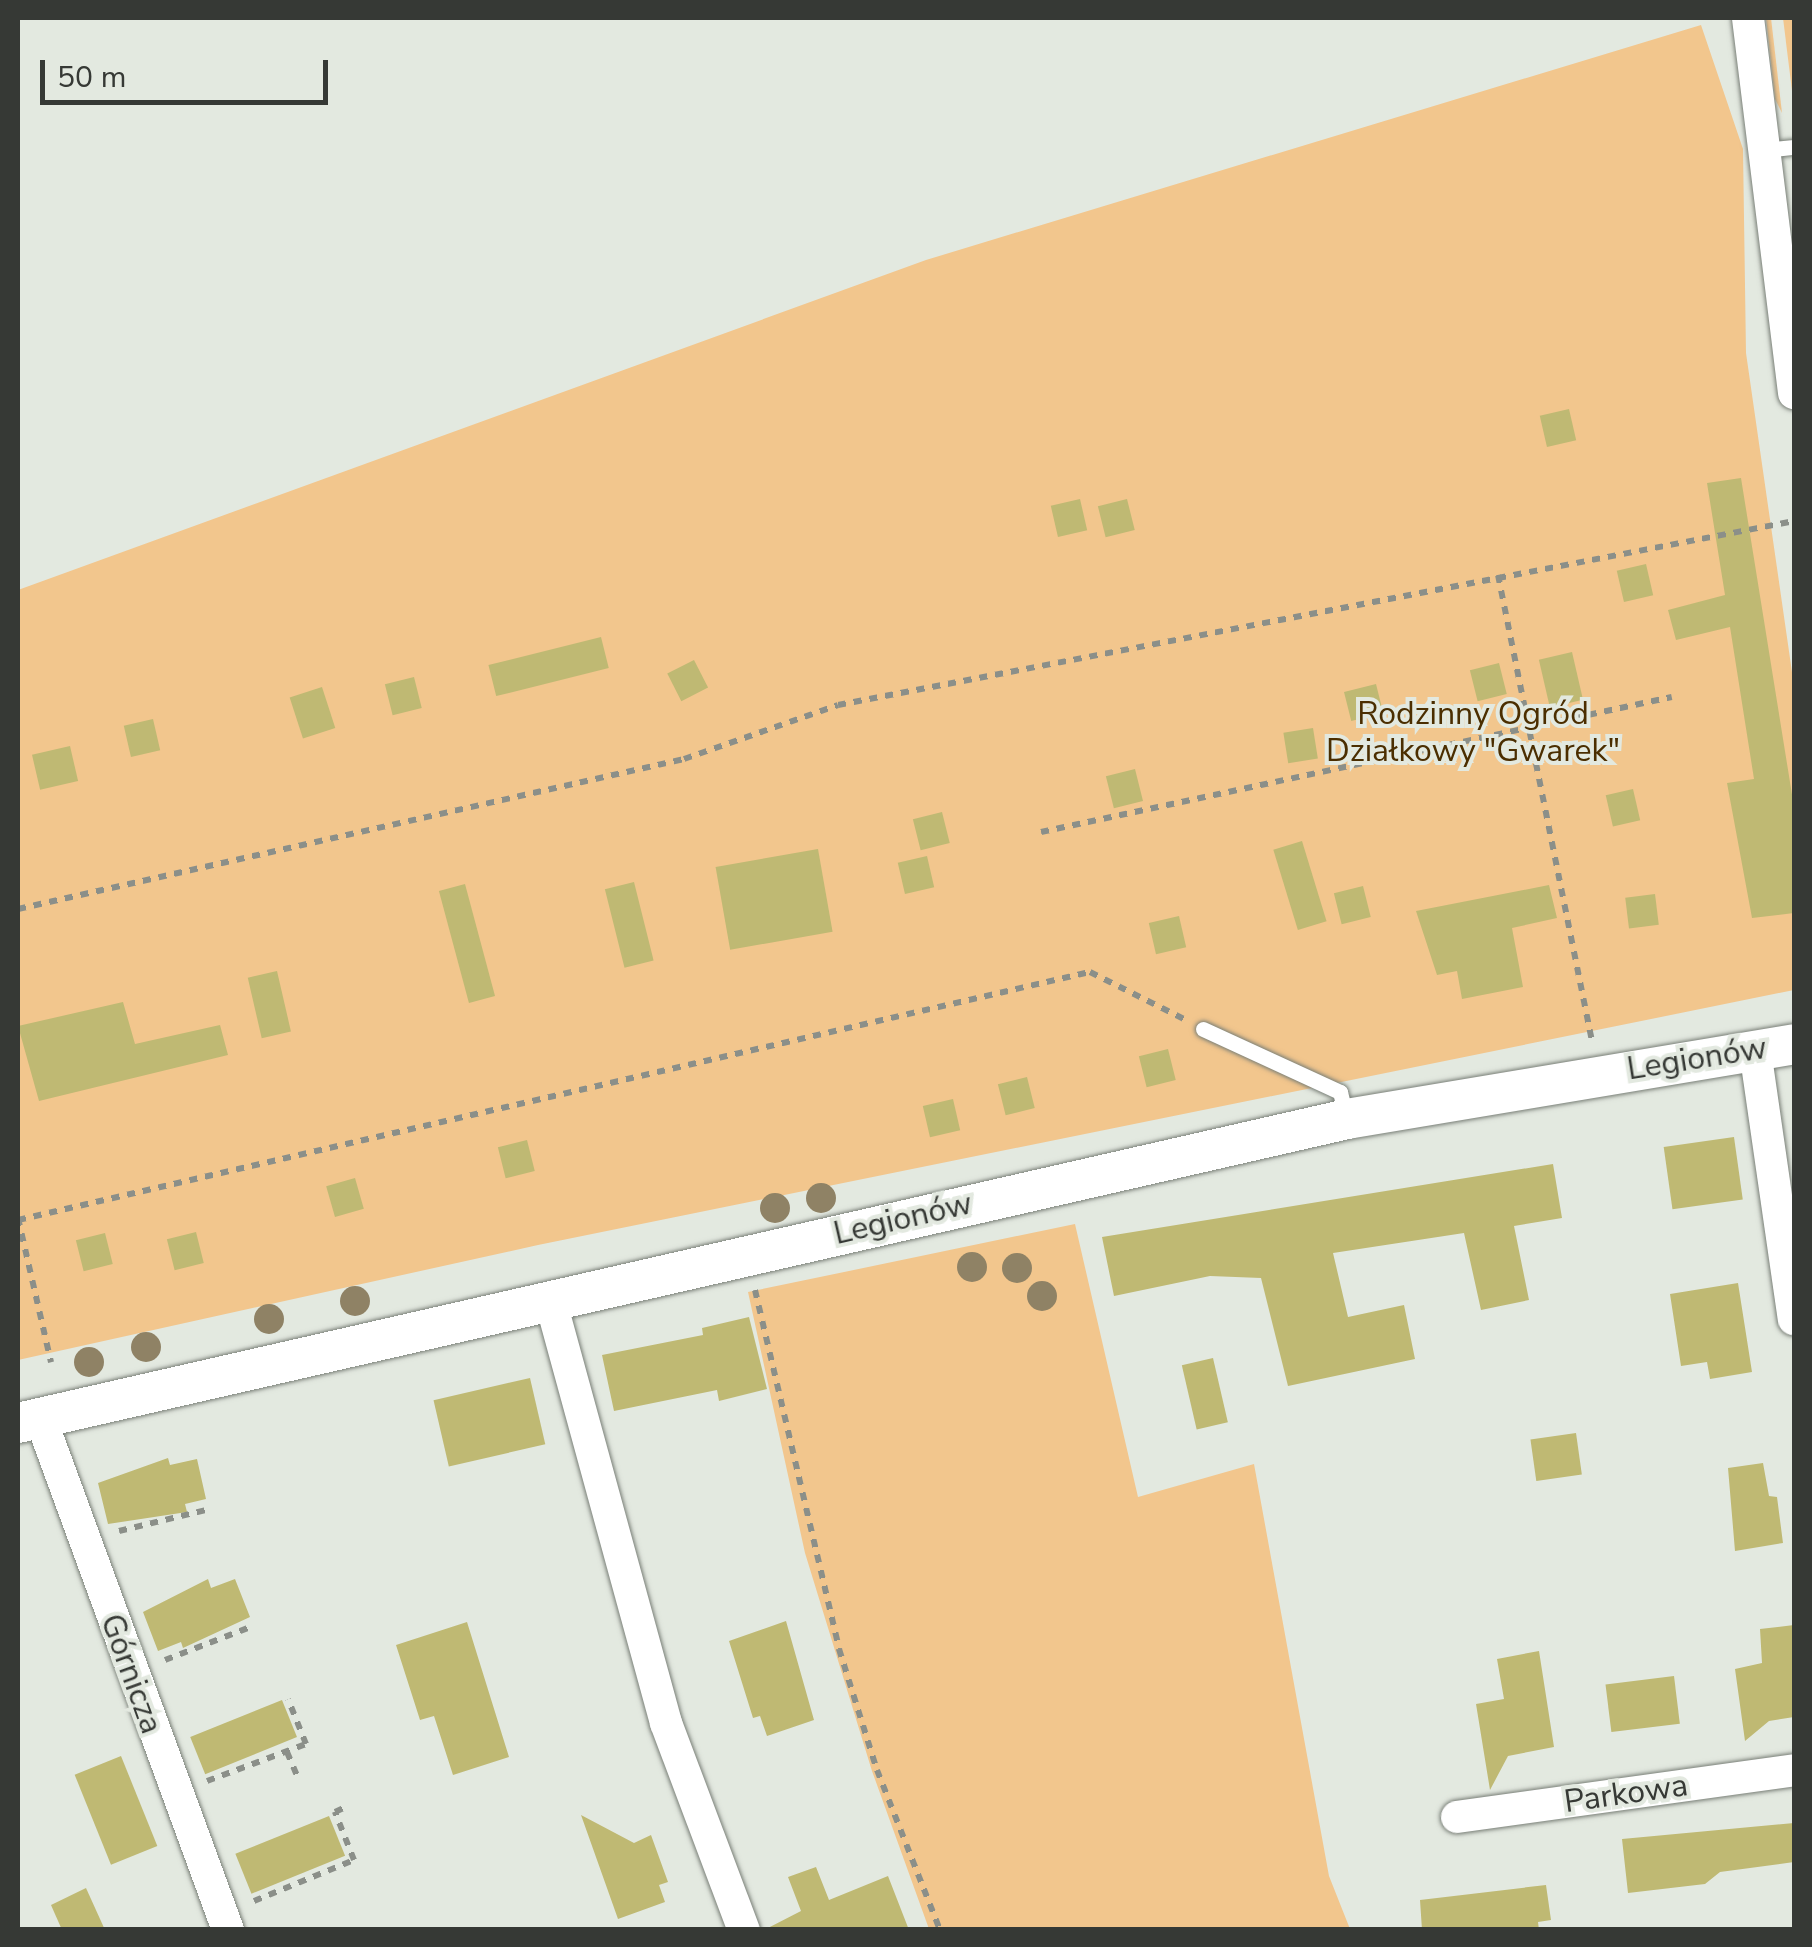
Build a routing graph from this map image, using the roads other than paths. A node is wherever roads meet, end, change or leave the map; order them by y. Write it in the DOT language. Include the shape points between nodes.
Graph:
graph roads {
  1 [pos="1748,18"];
  2 [pos="1779,148"];
  3 [pos="1792,356"];
  4 [pos="1794,394"];
  5 [pos="1202,1029"];
  6 [pos="1794,1044"];
  7 [pos="1754,1050"];
  8 [pos="1347,1119"];
  9 [pos="550,1298"];
  10 [pos="1794,1319"];
  11 [pos="29,1420"];
  12 [pos="1794,1770"];
  13 [pos="1457,1818"];
  14 [pos="236,1918"];
  15 [pos="744,1930"];
  1 -- 2 [label="street"];
  2 -- 3 [label="street"];
  3 -- 4 [label="street"];
  5 -- 8 [label="lane" via="1340,1092"];
  6 -- 7 [label="street, Legionów"];
  7 -- 8 [label="street, Legionów"];
  7 -- 10 [label="street"];
  8 -- 9 [label="street, Legionów"];
  9 -- 11 [label="street, Legionów"];
  9 -- 15 [label="street" via="666,1722"];
  11 -- 14 [label="street, Górnicza"];
  12 -- 13 [label="street, Parkowa"];
}
